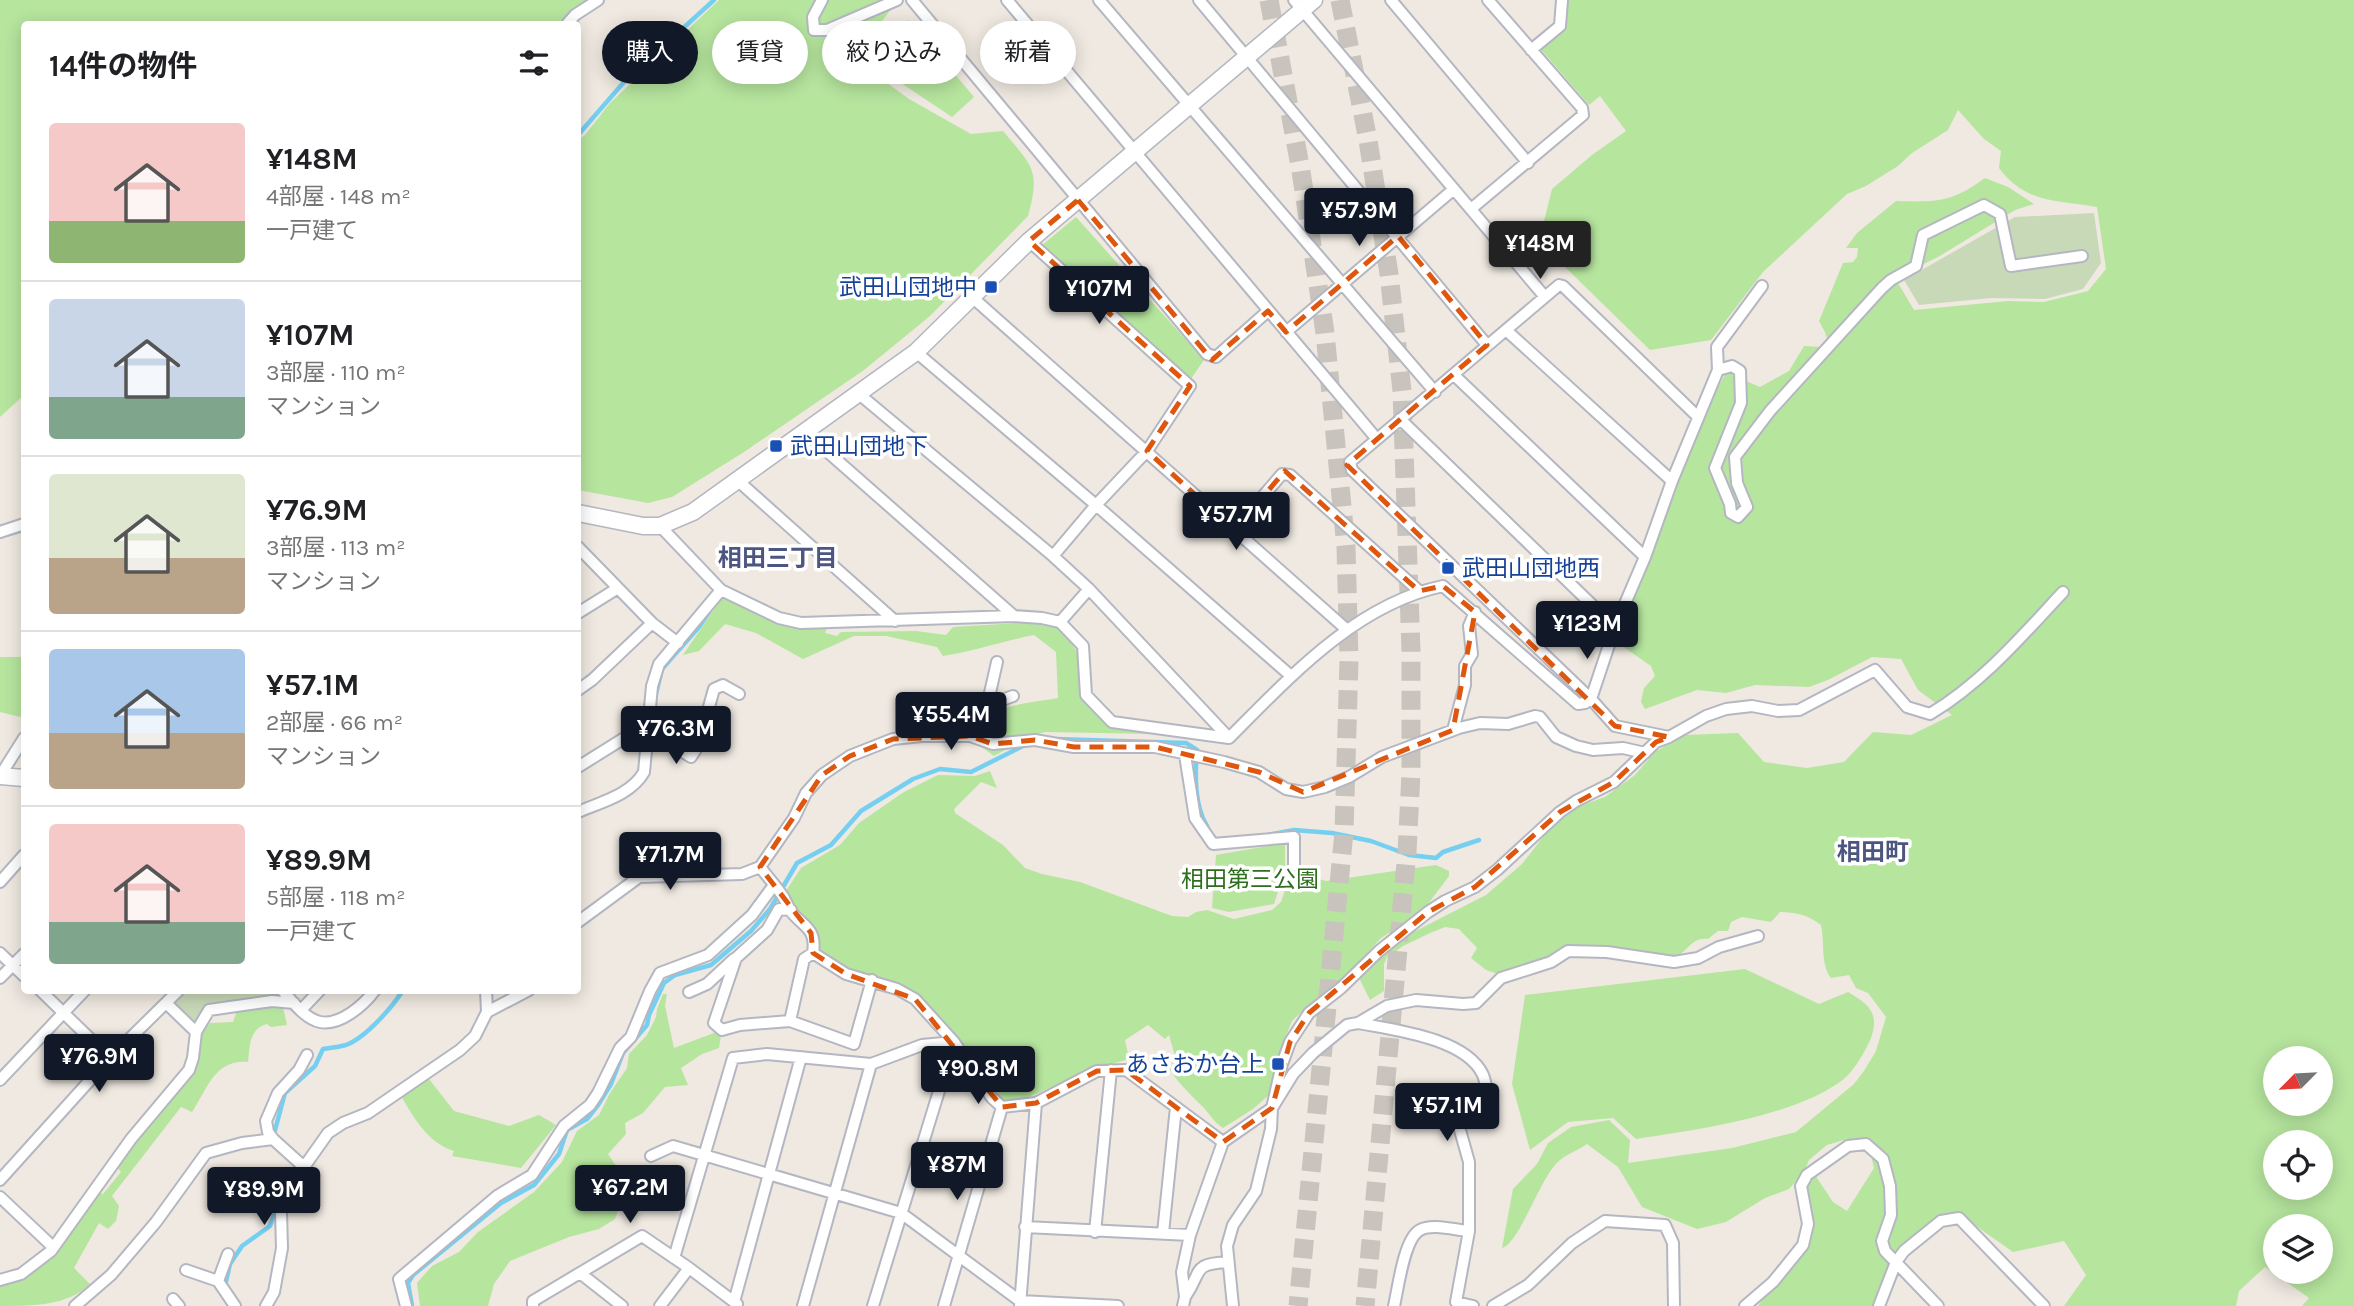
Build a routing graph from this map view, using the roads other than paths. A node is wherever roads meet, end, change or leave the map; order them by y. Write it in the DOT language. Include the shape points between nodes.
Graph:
graph roads {
  1 [pos="598,0"];
  2 [pos="822,0"];
  3 [pos="897,0"];
  4 [pos="912,0"];
  5 [pos="1007,0"];
  6 [pos="1099,0"];
  7 [pos="1199,0"];
  8 [pos="1391,0"];
  9 [pos="1488,0"];
  10 [pos="1562,0"];
  11 [pos="1303,3"];
  12 [pos="570,21"];
  13 [pos="1531,50"];
  14 [pos="1246,58"];
  15 [pos="1189,106"];
  16 [pos="1136,151"];
  17 [pos="1528,163"];
  18 [pos="1454,189"];
  19 [pos="1078,201"];
  20 [pos="1471,209"];
  21 [pos="1398,236"];
  22 [pos="1029,241"];
  23 [pos="2082,256"];
  24 [pos="1341,284"];
  25 [pos="1762,286"];
  26 [pos="972,297"];
  27 [pos="1545,297"];
  28 [pos="1268,311"];
  29 [pos="1506,330"];
  30 [pos="1286,332"];
  31 [pos="1488,345"];
  32 [pos="916,352"];
  33 [pos="1718,370"];
  34 [pos="1454,375"];
  35 [pos="1435,392"];
  36 [pos="859,394"];
  37 [pos="1697,416"];
  38 [pos="1400,419"];
  39 [pos="805,432"];
  40 [pos="1376,438"];
  41 [pos="1147,451"];
  42 [pos="736,480"];
  43 [pos="1672,481"];
  44 [pos="1097,505"];
  45 [pos="581,514"];
  46 [pos="21,525"];
  47 [pos="660,526"];
  48 [pos="1234,530"];
  49 [pos="0,532"];
  50 [pos="581,550"];
  51 [pos="1053,556"];
  52 [pos="1645,557"];
  53 [pos="618,588"];
  54 [pos="1089,589"];
  55 [pos="721,590"];
  56 [pos="1419,591"];
  57 [pos="2063,592"];
  58 [pos="581,611"];
  59 [pos="1475,612"];
  60 [pos="1014,616"];
  61 [pos="895,621"];
  62 [pos="1060,622"];
  63 [pos="652,623"];
  64 [pos="1615,627"];
  65 [pos="1346,629"];
  66 [pos="678,643"];
  67 [pos="997,662"];
  68 [pos="1291,676"];
  69 [pos="581,688"];
  70 [pos="739,694"];
  71 [pos="1013,696"];
  72 [pos="1591,699"];
  73 [pos="987,706"];
  74 [pos="1453,730"];
  75 [pos="647,733"];
  76 [pos="950,736"];
  77 [pos="1669,737"];
  78 [pos="1229,738"];
  79 [pos="21,743"];
  80 [pos="1645,753"];
  81 [pos="1185,755"];
  82 [pos="581,765"];
  83 [pos="0,776"];
  84 [pos="21,778"];
  85 [pos="581,810"];
  86 [pos="21,858"];
  87 [pos="1294,865"];
  88 [pos="760,867"];
  89 [pos="0,881"];
  90 [pos="774,886"];
  91 [pos="790,911"];
  92 [pos="581,920"];
  93 [pos="1758,936"];
  94 [pos="813,953"];
  95 [pos="0,954"];
  96 [pos="21,957"];
  97 [pos="736,957"];
  98 [pos="14,965"];
  99 [pos="21,972"];
  100 [pos="0,978"];
  101 [pos="872,980"];
  102 [pos="689,992"];
  103 [pos="44,994"];
  104 [pos="81,994"];
  105 [pos="175,994"];
  106 [pos="286,994"];
  107 [pos="315,994"];
  108 [pos="372,994"];
  109 [pos="486,994"];
  110 [pos="521,994"];
  111 [pos="166,1003"];
  112 [pos="297,1007"];
  113 [pos="63,1012"];
  114 [pos="487,1012"];
  115 [pos="790,1021"];
  116 [pos="1359,1023"];
  117 [pos="196,1032"];
  118 [pos="954,1042"];
  119 [pos="307,1055"];
  120 [pos="801,1057"];
  121 [pos="110,1058"];
  122 [pos="871,1064"];
  123 [pos="1111,1070"];
  124 [pos="0,1080"];
  125 [pos="1035,1103"];
  126 [pos="1002,1107"];
  127 [pos="1176,1107"];
  128 [pos="1272,1108"];
  129 [pos="273,1139"];
  130 [pos="1223,1142"];
  131 [pos="703,1155"];
  132 [pos="650,1156"];
  133 [pos="304,1167"];
  134 [pos="770,1174"];
  135 [pos="0,1180"];
  136 [pos="834,1192"];
  137 [pos="0,1197"];
  138 [pos="901,1213"];
  139 [pos="1025,1227"];
  140 [pos="1469,1231"];
  141 [pos="1096,1232"];
  142 [pos="1163,1233"];
  143 [pos="1190,1235"];
  144 [pos="53,1247"];
  145 [pos="228,1254"];
  146 [pos="958,1254"];
  147 [pos="674,1258"];
  148 [pos="1228,1262"];
  149 [pos="1896,1262"];
  150 [pos="689,1268"];
  151 [pos="186,1270"];
  152 [pos="580,1273"];
  153 [pos="0,1280"];
  154 [pos="218,1281"];
  155 [pos="1184,1301"];
  156 [pos="737,1304"];
  157 [pos="1020,1304"];
  158 [pos="75,1306"];
  159 [pos="235,1306"];
  160 [pos="266,1306"];
  161 [pos="406,1306"];
  162 [pos="533,1306"];
  163 [pos="622,1306"];
  164 [pos="660,1306"];
  165 [pos="803,1306"];
  166 [pos="873,1306"];
  167 [pos="944,1306"];
  168 [pos="1118,1306"];
  169 [pos="1233,1306"];
  170 [pos="1394,1306"];
  171 [pos="1473,1306"];
  172 [pos="1493,1306"];
  173 [pos="1674,1306"];
  174 [pos="1745,1306"];
  175 [pos="1879,1306"];
  176 [pos="1938,1306"];
  177 [pos="2044,1306"];
  1 -- 12 [label="street"];
  2 -- 3 [label="street" via="813,18 814,30 827,30"];
  4 -- 19 [label="street"];
  5 -- 16 [label="street"];
  6 -- 15 [label="street"];
  7 -- 14 [label="street"];
  8 -- 17 [label="street"];
  9 -- 13 [label="street"];
  10 -- 13 [label="street" via="1560,26"];
  11 -- 14 [label="street"];
  11 -- 18 [label="street"];
  13 -- 17 [label="street" via="1582,108 1583,115"];
  14 -- 15 [label="street"];
  14 -- 21 [label="street"];
  15 -- 16 [label="street"];
  15 -- 24 [label="street"];
  16 -- 19 [label="street"];
  16 -- 28 [label="street"];
  17 -- 20 [label="street"];
  18 -- 20 [label="street"];
  18 -- 21 [label="street"];
  19 -- 22 [label="street"];
  19 -- 28 [label="street" via="1207,354 1216,357"];
  20 -- 27 [label="street"];
  21 -- 24 [label="street"];
  21 -- 31 [label="street"];
  22 -- 26 [label="street"];
  22 -- 41 [label="street" via="1189,386"];
  23 -- 33 [label="street" via="2011,266 2000,214 1984,205 1923,235 1916,266 1882,288 1770,411 1735,457 1737,483 1747,507 1738,517 1731,513 1715,468 1741,403 1740,371 1732,366"];
  24 -- 30 [label="street"];
  24 -- 35 [label="street"];
  25 -- 33 [label="street" via="1717,347"];
  26 -- 32 [label="street"];
  26 -- 41 [label="street"];
  27 -- 29 [label="street"];
  27 -- 37 [label="street" via="1563,286"];
  28 -- 30 [label="street"];
  29 -- 31 [label="street"];
  29 -- 43 [label="street"];
  30 -- 40 [label="street"];
  31 -- 34 [label="street"];
  32 -- 36 [label="street"];
  32 -- 44 [label="street"];
  33 -- 37 [label="street"];
  34 -- 35 [label="street"];
  34 -- 52 [label="street"];
  35 -- 38 [label="street"];
  36 -- 39 [label="street"];
  36 -- 51 [label="street"];
  37 -- 43 [label="street"];
  38 -- 40 [label="street"];
  38 -- 64 [label="street"];
  39 -- 42 [label="street"];
  39 -- 60 [label="street"];
  40 -- 72 [label="street" via="1350,462 1352,470"];
  41 -- 44 [label="street"];
  41 -- 48 [label="street"];
  42 -- 47 [label="street" via="693,512"];
  42 -- 61 [label="street"];
  43 -- 52 [label="street"];
  44 -- 51 [label="street"];
  44 -- 68 [label="street"];
  45 -- 47 [label="street"];
  46 -- 49 [label="street"];
  47 -- 55 [label="street"];
  48 -- 56 [label="street" via="1282,474 1290,475"];
  48 -- 65 [label="street"];
  50 -- 53 [label="street"];
  51 -- 54 [label="street"];
  52 -- 64 [label="street"];
  53 -- 58 [label="street"];
  53 -- 63 [label="street"];
  54 -- 62 [label="street"];
  54 -- 78 [label="street"];
  55 -- 61 [label="street" via="779,618 801,623"];
  55 -- 66 [label="street"];
  56 -- 59 [label="street" via="1443,586"];
  56 -- 65 [label="street"];
  57 -- 77 [label="street" via="1985,674 1930,714 1907,707 1875,670 1799,710 1726,709"];
  59 -- 72 [label="street" via="1578,704"];
  59 -- 74 [label="street" via="1469,626 1472,654 1465,666 1465,685"];
  60 -- 61 [label="street"];
  60 -- 62 [label="street"];
  62 -- 78 [label="street" via="1083,646 1086,695 1112,722"];
  63 -- 66 [label="street"];
  63 -- 69 [label="street"];
  64 -- 72 [label="street"];
  65 -- 68 [label="street"];
  66 -- 75 [label="street" via="659,664"];
  67 -- 73 [label="street"];
  68 -- 78 [label="street"];
  70 -- 75 [label="street" via="723,685 715,689 691,757"];
  71 -- 73 [label="street"];
  72 -- 77 [label="street" via="1615,726"];
  73 -- 76 [label="street" via="959,721"];
  74 -- 80 [label="street" via="1538,716 1556,737 1576,746"];
  74 -- 81 [label="street" via="1382,757 1325,787 1303,792 1286,789 1259,772"];
  75 -- 82 [label="street" via="634,732"];
  75 -- 85 [label="street" via="644,772 638,783"];
  76 -- 81 [label="street" via="970,736 993,744 1035,740 1074,747 1156,747"];
  76 -- 88 [label="street" via="893,739 850,756 822,775"];
  77 -- 80 [label="street"];
  79 -- 83 [label="street"];
  80 -- 128 [label="street" via="1614,782 1560,812 1475,887 1427,912 1309,1013 1290,1042"];
  81 -- 87 [label="street" via="1195,818 1213,844 1294,837"];
  83 -- 84 [label="street"];
  86 -- 89 [label="street"];
  88 -- 90 [label="street"];
  88 -- 92 [label="street" via="742,874 639,877"];
  90 -- 91 [label="street"];
  90 -- 161 [label="street" via="752,915 708,955 660,974 631,1037 620,1048 590,1105 564,1126 532,1174 497,1196 399,1279"];
  91 -- 94 [label="street" via="807,925"];
  91 -- 97 [label="street" via="779,909 767,930"];
  93 -- 116 [label="street" via="1674,962 1568,951 1551,962 1501,978 1476,1003 1416,1000 1387,1006"];
  94 -- 101 [label="street" via="846,974"];
  94 -- 115 [label="street" via="804,959"];
  95 -- 98 [label="street"];
  96 -- 98 [label="street"];
  97 -- 102 [label="street" via="707,984"];
  97 -- 115 [label="street" via="714,1023 722,1030"];
  98 -- 99 [label="street"];
  98 -- 100 [label="street"];
  101 -- 115 [label="street" via="854,1044"];
  101 -- 118 [label="street" via="915,999"];
  103 -- 113 [label="street"];
  104 -- 113 [label="street"];
  105 -- 111 [label="street"];
  106 -- 112 [label="street"];
  107 -- 112 [label="street"];
  108 -- 112 [label="street" via="350,1014 333,1021 320,1022"];
  109 -- 114 [label="street"];
  110 -- 114 [label="street"];
  111 -- 117 [label="street"];
  111 -- 121 [label="street"];
  112 -- 117 [label="street" via="272,1001 209,1010"];
  113 -- 121 [label="street"];
  113 -- 124 [label="street"];
  114 -- 133 [label="street" via="475,1036 460,1050 368,1113 328,1133"];
  116 -- 128 [label="street" via="1347,1024 1313,1053"];
  116 -- 140 [label="street" via="1451,1045 1482,1073 1487,1091 1456,1116 1469,1162"];
  117 -- 144 [label="street" via="189,1070 131,1139"];
  118 -- 122 [label="street" via="922,1045"];
  118 -- 126 [label="street"];
  118 -- 138 [label="street"];
  119 -- 129 [label="street" via="278,1093 266,1121"];
  120 -- 122 [label="street"];
  120 -- 131 [label="street" via="733,1058"];
  120 -- 134 [label="street"];
  121 -- 135 [label="street"];
  122 -- 136 [label="street"];
  123 -- 125 [label="street" via="1097,1070"];
  123 -- 127 [label="street" via="1126,1070"];
  123 -- 141 [label="street"];
  125 -- 126 [label="street"];
  125 -- 139 [label="street"];
  126 -- 146 [label="street"];
  127 -- 130 [label="street"];
  127 -- 142 [label="street"];
  128 -- 130 [label="street"];
  128 -- 148 [label="street" via="1256,1191 1233,1225"];
  129 -- 133 [label="street"];
  129 -- 158 [label="street" via="206,1153 129,1254"];
  130 -- 143 [label="street"];
  131 -- 132 [label="street" via="673,1146"];
  131 -- 134 [label="street"];
  131 -- 147 [label="street"];
  133 -- 160 [label="street" via="281,1212 282,1248 274,1292"];
  134 -- 136 [label="street"];
  134 -- 156 [label="street"];
  136 -- 138 [label="street"];
  136 -- 165 [label="street"];
  137 -- 144 [label="street"];
  138 -- 146 [label="street"];
  138 -- 166 [label="street"];
  139 -- 141 [label="street"];
  139 -- 157 [label="street"];
  140 -- 170 [label="street" via="1418,1230 1409,1243"];
  140 -- 171 [label="street" via="1456,1302"];
  141 -- 142 [label="street"];
  142 -- 143 [label="street"];
  143 -- 155 [label="street" via="1182,1272"];
  144 -- 153 [label="street" via="21,1274"];
  145 -- 154 [label="street"];
  146 -- 157 [label="street"];
  146 -- 167 [label="street"];
  147 -- 150 [label="street"];
  147 -- 152 [label="street" via="642,1236"];
  148 -- 155 [label="street" via="1206,1263 1197,1271"];
  148 -- 169 [label="street"];
  149 -- 174 [label="street" via="1889,1258 1882,1241 1891,1215 1883,1158 1866,1144 1848,1146 1807,1175 1801,1186 1808,1224 1803,1245 1773,1282"];
  149 -- 175 [label="street"];
  149 -- 176 [label="street"];
  149 -- 177 [label="street" via="1941,1221 1959,1218"];
  150 -- 156 [label="street"];
  150 -- 164 [label="street"];
  151 -- 154 [label="street"];
  152 -- 162 [label="street" via="533,1301"];
  152 -- 163 [label="street"];
  154 -- 159 [label="street"];
  157 -- 168 [label="street"];
  172 -- 173 [label="street" via="1528,1285 1572,1243 1605,1221 1665,1225 1673,1243"];
}
